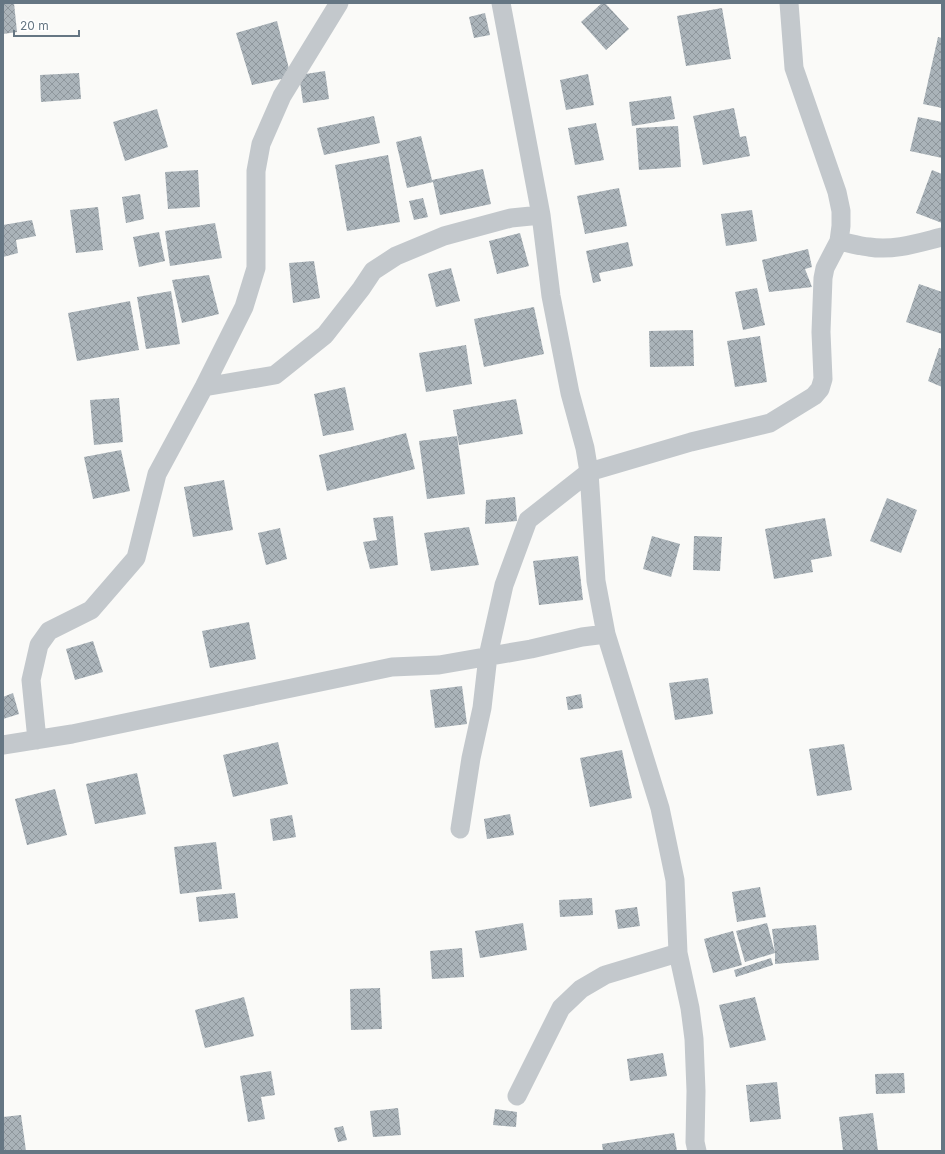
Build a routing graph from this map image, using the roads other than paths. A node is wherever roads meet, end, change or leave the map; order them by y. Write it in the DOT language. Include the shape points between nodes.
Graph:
graph roads {
  1 [pos="339,3"];
  2 [pos="501,3"];
  3 [pos="789,3"];
  4 [pos="541,214"];
  5 [pos="942,237"];
  6 [pos="839,241"];
  7 [pos="204,387"];
  8 [pos="589,472"];
  9 [pos="606,634"];
  10 [pos="488,656"];
  11 [pos="37,740"];
  12 [pos="3,745"];
  13 [pos="460,829"];
  14 [pos="678,953"];
  15 [pos="517,1096"];
  16 [pos="697,1151"];
  1 -- 7 [label="street" via="282,96 261,144 256,171 256,268 244,307"];
  2 -- 4 [label="street"];
  3 -- 6 [label="street" via="794,68 837,192 841,211"];
  4 -- 7 [label="street" via="511,218 444,236 396,256 373,271 325,335 275,375"];
  4 -- 8 [label="street" via="550,296"];
  5 -- 6 [label="street" via="893,248 870,248"];
  6 -- 8 [label="street" via="825,268 823,278 823,379 820,389 814,396 770,423 691,442"];
  7 -- 11 [label="street" via="157,474 136,558 91,610 49,631 39,644 30,680"];
  8 -- 9 [label="street" via="596,581"];
  8 -- 10 [label="street" via="528,520 504,585"];
  9 -- 10 [label="street"];
  9 -- 14 [label="street" via="660,808 675,880"];
  10 -- 11 [label="street" via="439,665 392,667"];
  10 -- 13 [label="street" via="482,708"];
  11 -- 12 [label="street"];
  14 -- 15 [label="street" via="605,975 581,989 561,1008"];
  14 -- 16 [label="street" via="694,1039"];
}
